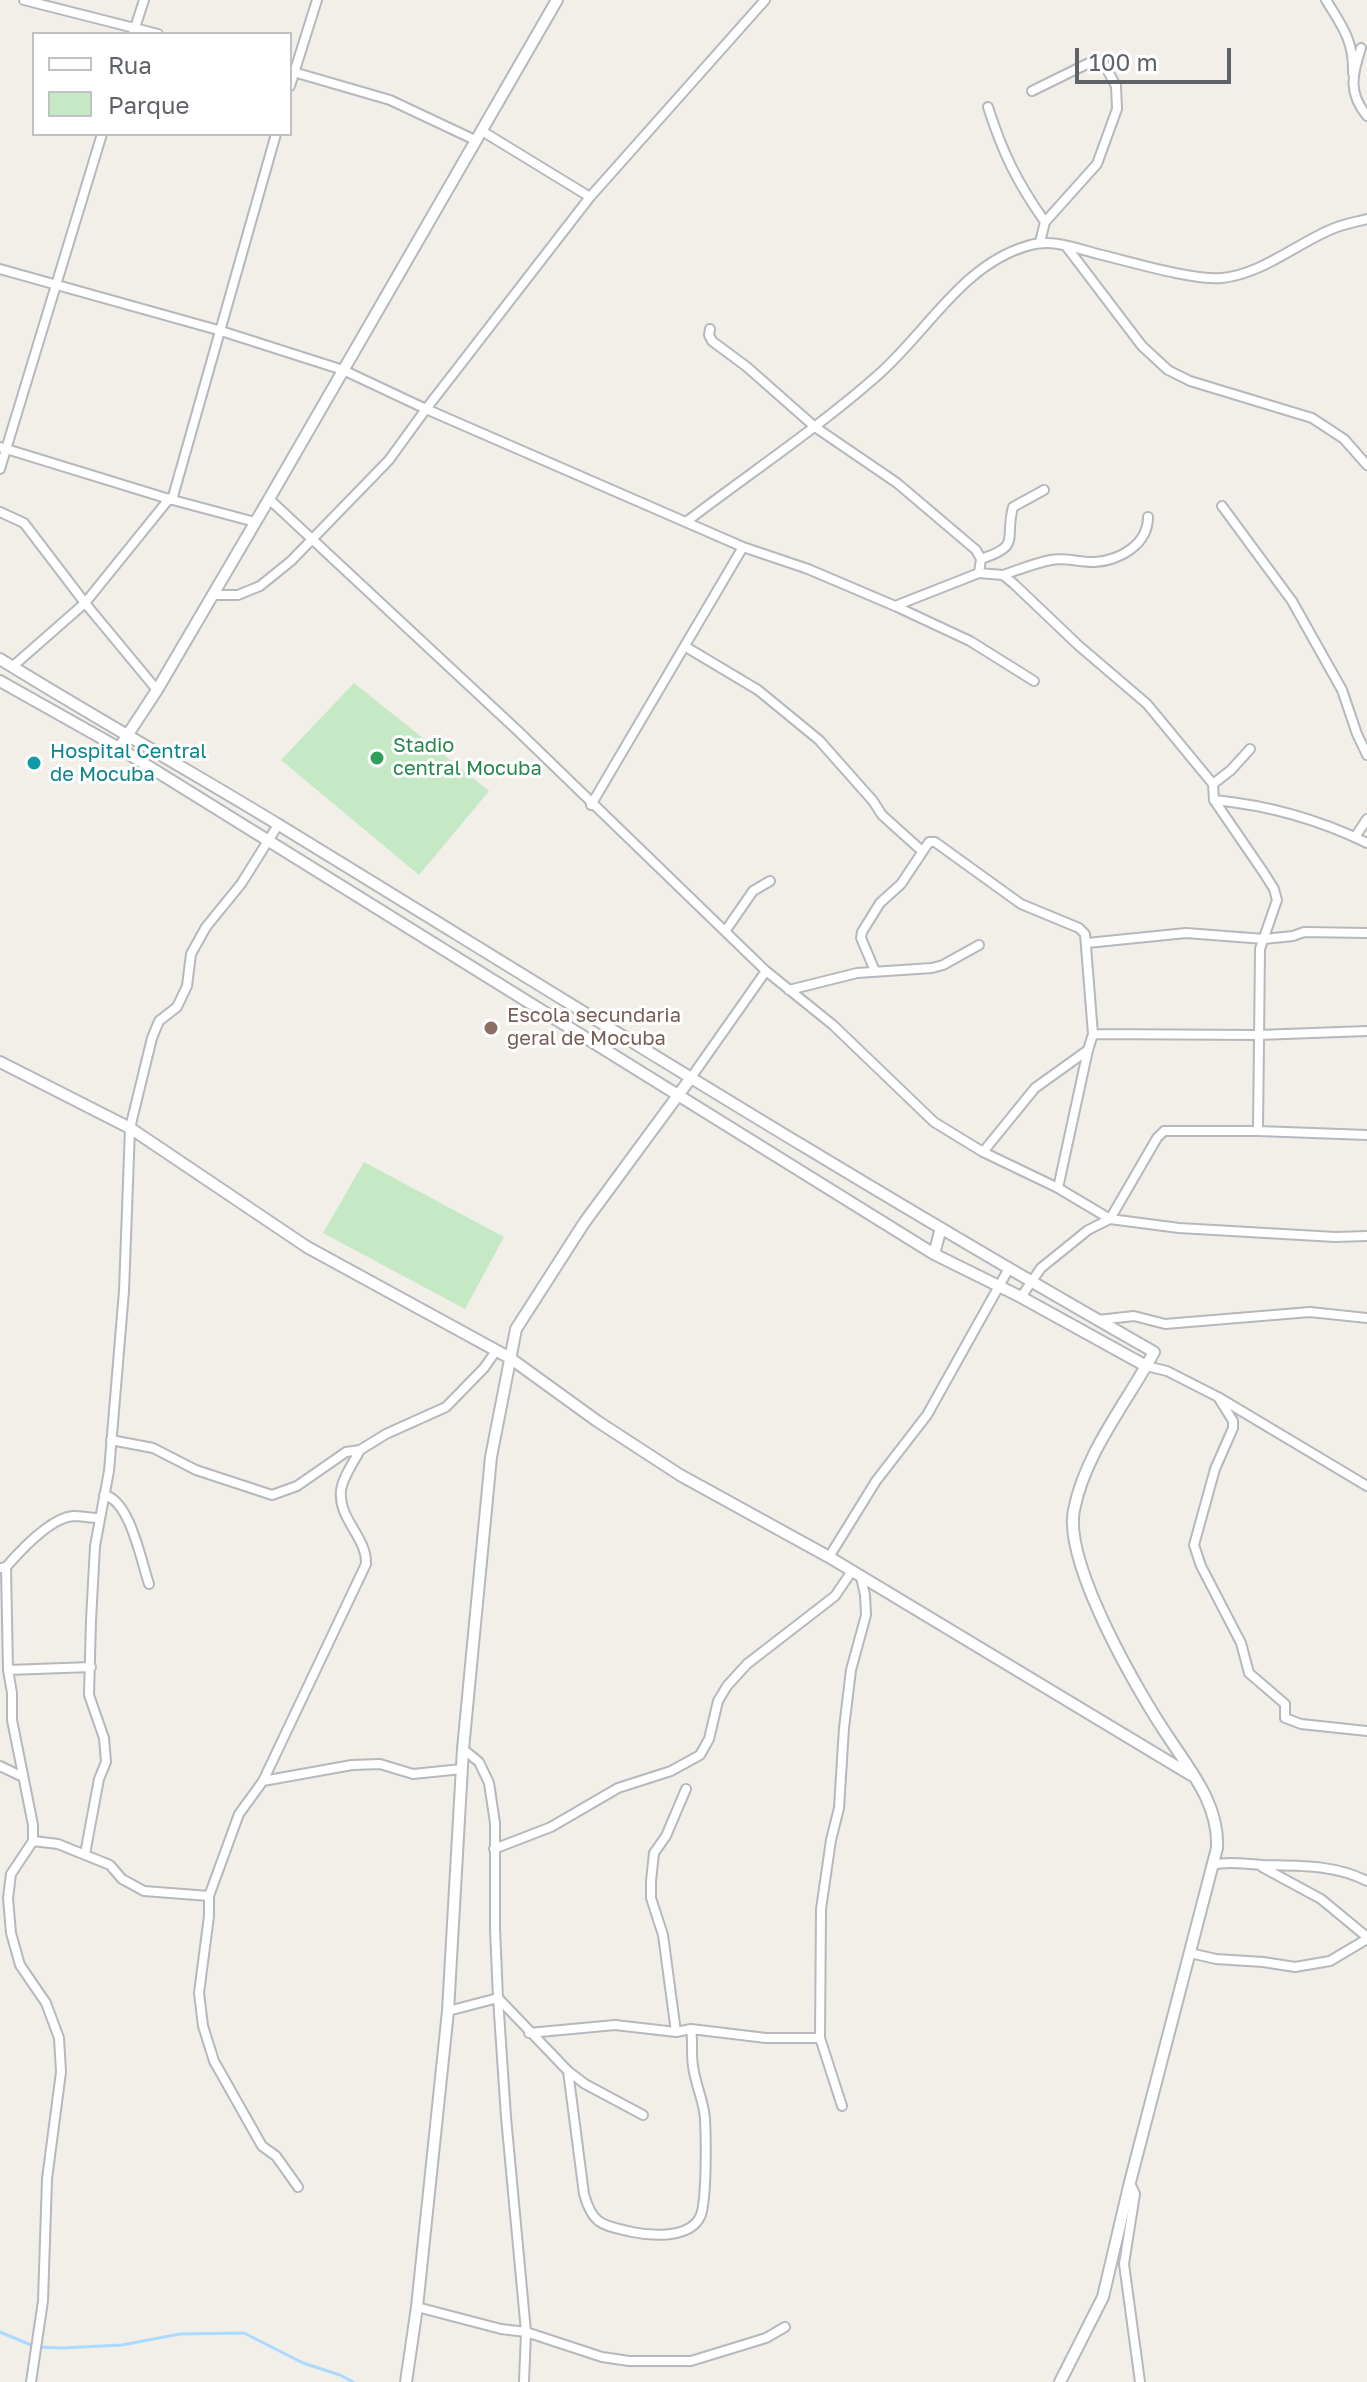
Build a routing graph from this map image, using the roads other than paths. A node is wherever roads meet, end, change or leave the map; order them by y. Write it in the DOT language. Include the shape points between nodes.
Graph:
graph roads {
  1 [pos="24,0"];
  2 [pos="144,0"];
  3 [pos="317,0"];
  4 [pos="557,0"];
  5 [pos="765,0"];
  6 [pos="1326,0"];
  7 [pos="134,31"];
  8 [pos="1361,48"];
  9 [pos="292,72"];
  10 [pos="1353,73"];
  11 [pos="1032,91"];
  12 [pos="988,107"];
  13 [pos="1367,116"];
  14 [pos="478,135"];
  15 [pos="101,136"];
  16 [pos="275,136"];
  17 [pos="590,197"];
  18 [pos="1367,219"];
  19 [pos="1045,222"];
  20 [pos="1040,242"];
  21 [pos="1066,245"];
  22 [pos="0,269"];
  23 [pos="54,283"];
  24 [pos="710,329"];
  25 [pos="218,330"];
  26 [pos="343,370"];
  27 [pos="426,409"];
  28 [pos="815,427"];
  29 [pos="3,448"];
  30 [pos="1367,465"];
  31 [pos="0,469"];
  32 [pos="1044,490"];
  33 [pos="269,499"];
  34 [pos="170,500"];
  35 [pos="1222,506"];
  36 [pos="0,512"];
  37 [pos="1148,517"];
  38 [pos="255,522"];
  39 [pos="686,522"];
  40 [pos="313,539"];
  41 [pos="743,547"];
  42 [pos="981,559"];
  43 [pos="979,573"];
  44 [pos="1003,575"];
  45 [pos="212,595"];
  46 [pos="85,603"];
  47 [pos="895,606"];
  48 [pos="686,647"];
  49 [pos="0,659"];
  50 [pos="12,667"];
  51 [pos="0,670"];
  52 [pos="0,681"];
  53 [pos="1034,681"];
  54 [pos="157,690"];
  55 [pos="127,734"];
  56 [pos="119,748"];
  57 [pos="1250,749"];
  58 [pos="1367,755"];
  59 [pos="1213,784"];
  60 [pos="1214,800"];
  61 [pos="591,805"];
  62 [pos="1367,819"];
  63 [pos="278,825"];
  64 [pos="1355,837"];
  65 [pos="268,841"];
  66 [pos="1367,843"];
  67 [pos="922,851"];
  68 [pos="770,881"];
  69 [pos="726,930"];
  70 [pos="449,931"];
  71 [pos="1367,933"];
  72 [pos="1264,939"];
  73 [pos="1087,943"];
  74 [pos="979,945"];
  75 [pos="439,947"];
  76 [pos="766,971"];
  77 [pos="875,971"];
  78 [pos="789,990"];
  79 [pos="1367,1031"];
  80 [pos="1093,1034"];
  81 [pos="1258,1035"];
  82 [pos="1088,1050"];
  83 [pos="0,1062"];
  84 [pos="690,1079"];
  85 [pos="678,1096"];
  86 [pos="130,1128"];
  87 [pos="1258,1131"];
  88 [pos="1367,1135"];
  89 [pos="983,1152"];
  90 [pos="1058,1188"];
  91 [pos="1110,1219"];
  92 [pos="941,1228"];
  93 [pos="1367,1236"];
  94 [pos="934,1254"];
  95 [pos="1008,1270"];
  96 [pos="1030,1283"];
  97 [pos="998,1286"];
  98 [pos="1021,1297"];
  99 [pos="1367,1318"];
  100 [pos="1097,1320"];
  101 [pos="496,1351"];
  102 [pos="1154,1352"];
  103 [pos="510,1358"];
  104 [pos="1146,1366"];
  105 [pos="1167,1371"];
  106 [pos="1218,1397"];
  107 [pos="111,1440"];
  108 [pos="360,1450"];
  109 [pos="1367,1486"];
  110 [pos="104,1495"];
  111 [pos="99,1518"];
  112 [pos="829,1557"];
  113 [pos="3,1567"];
  114 [pos="856,1574"];
  115 [pos="149,1584"];
  116 [pos="91,1667"];
  117 [pos="8,1670"];
  118 [pos="1367,1731"];
  119 [pos="463,1749"];
  120 [pos="0,1766"];
  121 [pos="462,1769"];
  122 [pos="23,1777"];
  123 [pos="1197,1779"];
  124 [pos="263,1781"];
  125 [pos="686,1789"];
  126 [pos="33,1841"];
  127 [pos="494,1849"];
  128 [pos="85,1854"];
  129 [pos="1212,1865"];
  130 [pos="1257,1865"];
  131 [pos="1367,1881"];
  132 [pos="209,1896"];
  133 [pos="1367,1938"];
  134 [pos="1190,1953"];
  135 [pos="498,1998"];
  136 [pos="448,2011"];
  137 [pos="691,2029"];
  138 [pos="676,2032"];
  139 [pos="529,2033"];
  140 [pos="820,2038"];
  141 [pos="568,2071"];
  142 [pos="842,2106"];
  143 [pos="643,2115"];
  144 [pos="1130,2182"];
  145 [pos="298,2187"];
  146 [pos="417,2307"];
  147 [pos="785,2327"];
  148 [pos="526,2332"];
  149 [pos="31,2382"];
  150 [pos="406,2382"];
  151 [pos="524,2382"];
  152 [pos="1060,2382"];
  153 [pos="1140,2382"];
  1 -- 7 [label="street"];
  2 -- 7 [label="street"];
  3 -- 9 [label="street"];
  4 -- 14 [label="street"];
  5 -- 17 [label="street"];
  6 -- 10 [label="street" via="1350,40"];
  8 -- 10 [label="street"];
  9 -- 14 [label="street" via="390,100"];
  10 -- 13 [label="street" via="1355,94"];
  11 -- 19 [label="street" via="1095,60 1103,62 1116,86 1117,109 1097,164"];
  12 -- 19 [label="street" via="1017,182"];
  14 -- 17 [label="street"];
  14 -- 26 [label="street"];
  15 -- 23 [label="street"];
  16 -- 25 [label="street"];
  17 -- 27 [label="street"];
  18 -- 21 [label="street" via="1333,228 1244,273 1220,278"];
  19 -- 20 [label="street"];
  20 -- 21 [label="street"];
  20 -- 28 [label="street" via="990,263 877,376"];
  21 -- 30 [label="street" via="1142,346 1168,370 1312,418 1344,439"];
  22 -- 23 [label="street"];
  23 -- 25 [label="street"];
  23 -- 29 [label="street"];
  24 -- 28 [label="street" via="712,341"];
  25 -- 26 [label="street"];
  25 -- 34 [label="street"];
  26 -- 27 [label="street"];
  26 -- 33 [label="street"];
  27 -- 39 [label="street"];
  27 -- 40 [label="street" via="389,460"];
  28 -- 39 [label="street"];
  28 -- 42 [label="street" via="897,483"];
  29 -- 31 [label="street"];
  29 -- 34 [label="street"];
  32 -- 42 [label="street" via="1013,507 1009,545"];
  33 -- 38 [label="street"];
  33 -- 40 [label="street"];
  34 -- 38 [label="street"];
  34 -- 46 [label="street"];
  35 -- 58 [label="street" via="1292,601 1342,690"];
  36 -- 46 [label="street" via="24,523"];
  37 -- 44 [label="street" via="1138,546 1117,556 1097,562 1053,559"];
  38 -- 45 [label="street"];
  39 -- 41 [label="street"];
  40 -- 45 [label="street" via="260,586 238,595"];
  40 -- 61 [label="street"];
  41 -- 47 [label="street"];
  41 -- 48 [label="street"];
  42 -- 43 [label="street"];
  43 -- 44 [label="street"];
  43 -- 47 [label="street"];
  44 -- 59 [label="street" via="1147,704"];
  45 -- 54 [label="street"];
  46 -- 50 [label="street"];
  46 -- 54 [label="street"];
  47 -- 53 [label="street" via="970,641"];
  48 -- 61 [label="street"];
  48 -- 67 [label="street" via="758,690 819,740 882,815"];
  49 -- 50 [label="street"];
  50 -- 51 [label="street"];
  50 -- 55 [label="street"];
  52 -- 56 [label="street"];
  54 -- 55 [label="street"];
  55 -- 56 [label="street"];
  55 -- 63 [label="street"];
  56 -- 65 [label="street"];
  57 -- 59 [label="street"];
  59 -- 60 [label="street"];
  60 -- 64 [label="street" via="1281,812"];
  60 -- 72 [label="street" via="1274,889 1277,900"];
  61 -- 69 [label="street"];
  62 -- 64 [label="street"];
  63 -- 65 [label="street"];
  63 -- 70 [label="street"];
  64 -- 66 [label="street"];
  65 -- 75 [label="street"];
  65 -- 86 [label="street" via="191,954 187,986 152,1038"];
  67 -- 73 [label="street" via="929,842 944,847 1021,904 1079,928"];
  67 -- 77 [label="street" via="862,932"];
  68 -- 69 [label="street" via="753,891"];
  69 -- 76 [label="street"];
  70 -- 75 [label="street"];
  70 -- 84 [label="street"];
  71 -- 72 [label="street" via="1304,932"];
  72 -- 73 [label="street" via="1186,933"];
  72 -- 81 [label="street"];
  73 -- 80 [label="street"];
  74 -- 77 [label="street" via="932,968"];
  75 -- 85 [label="street"];
  76 -- 78 [label="street"];
  76 -- 84 [label="street"];
  77 -- 78 [label="street"];
  78 -- 89 [label="street" via="934,1122"];
  79 -- 81 [label="street"];
  80 -- 81 [label="street"];
  80 -- 82 [label="street"];
  81 -- 87 [label="street"];
  82 -- 89 [label="street" via="1035,1088"];
  82 -- 90 [label="street"];
  83 -- 86 [label="street"];
  84 -- 85 [label="street"];
  84 -- 92 [label="street"];
  85 -- 94 [label="street"];
  85 -- 103 [label="street" via="533,1299 516,1329"];
  86 -- 101 [label="street" via="307,1247"];
  86 -- 107 [label="street"];
  87 -- 88 [label="street"];
  87 -- 91 [label="street" via="1164,1131"];
  89 -- 90 [label="street"];
  90 -- 91 [label="street"];
  91 -- 93 [label="street" via="1179,1228"];
  91 -- 96 [label="street" via="1088,1230"];
  92 -- 94 [label="street"];
  92 -- 95 [label="street"];
  94 -- 97 [label="street"];
  95 -- 96 [label="street"];
  95 -- 97 [label="street"];
  96 -- 98 [label="street"];
  96 -- 100 [label="street"];
  97 -- 98 [label="street"];
  97 -- 112 [label="street" via="927,1415 876,1481"];
  98 -- 104 [label="street"];
  99 -- 100 [label="street" via="1310,1312 1165,1324 1134,1316"];
  100 -- 102 [label="street"];
  101 -- 103 [label="street"];
  101 -- 108 [label="street" via="446,1407"];
  102 -- 104 [label="street"];
  102 -- 105 [label="street"];
  103 -- 112 [label="street" via="680,1475"];
  103 -- 119 [label="street" via="491,1457"];
  104 -- 105 [label="street"];
  104 -- 123 [label="street" via="1095,1454 1073,1512 1074,1539 1125,1669"];
  105 -- 106 [label="street"];
  106 -- 109 [label="street"];
  106 -- 118 [label="street" via="1233,1428 1196,1533 1201,1566 1241,1643 1249,1673 1285,1704 1285,1718"];
  107 -- 108 [label="street" via="153,1448 196,1470 272,1495 297,1486 346,1452"];
  107 -- 110 [label="street"];
  108 -- 124 [label="street" via="341,1497 366,1564"];
  110 -- 111 [label="street"];
  110 -- 115 [label="street" via="118,1502"];
  111 -- 113 [label="street" via="60,1520"];
  111 -- 116 [label="street"];
  112 -- 114 [label="street"];
  113 -- 117 [label="street"];
  114 -- 123 [label="street"];
  114 -- 127 [label="street" via="727,1686 700,1755 671,1771 618,1788 551,1827"];
  114 -- 140 [label="street" via="866,1615 851,1670 839,1808 821,1909"];
  116 -- 117 [label="street"];
  116 -- 128 [label="street" via="89,1695 106,1762"];
  117 -- 122 [label="street"];
  119 -- 121 [label="street"];
  119 -- 127 [label="street" via="479,1762 489,1783"];
  120 -- 122 [label="street"];
  121 -- 124 [label="street" via="413,1774 380,1764 352,1765"];
  121 -- 136 [label="street"];
  122 -- 126 [label="street"];
  123 -- 129 [label="street" via="1213,1811 1218,1837"];
  124 -- 132 [label="street" via="239,1814"];
  125 -- 138 [label="street" via="654,1853 651,1881"];
  126 -- 128 [label="street"];
  126 -- 149 [label="street" via="11,1874 11,1933 20,1965 46,2003 59,2038 61,2072 47,2179 43,2301"];
  127 -- 135 [label="street"];
  128 -- 132 [label="street" via="144,1891"];
  129 -- 130 [label="street"];
  129 -- 134 [label="street"];
  130 -- 131 [label="street" via="1333,1868"];
  130 -- 133 [label="street" via="1321,1899"];
  132 -- 145 [label="street" via="199,1993 203,2026 214,2061 262,2146"];
  133 -- 134 [label="street" via="1330,1961 1295,1967"];
  134 -- 144 [label="street"];
  135 -- 136 [label="street"];
  135 -- 139 [label="street"];
  135 -- 148 [label="street"];
  136 -- 146 [label="street"];
  137 -- 138 [label="street"];
  137 -- 140 [label="street"];
  137 -- 141 [label="street" via="705,2119 704,2199 693,2226 675,2233 645,2235 600,2225 589,2212"];
  138 -- 139 [label="street" via="615,2025"];
  139 -- 141 [label="street"];
  140 -- 142 [label="street"];
  141 -- 143 [label="street"];
  144 -- 152 [label="street" via="1103,2297"];
  144 -- 153 [label="street" via="1135,2194 1124,2264"];
  146 -- 148 [label="street"];
  146 -- 150 [label="street"];
  147 -- 148 [label="street" via="691,2361 602,2357"];
  148 -- 151 [label="street"];
}
